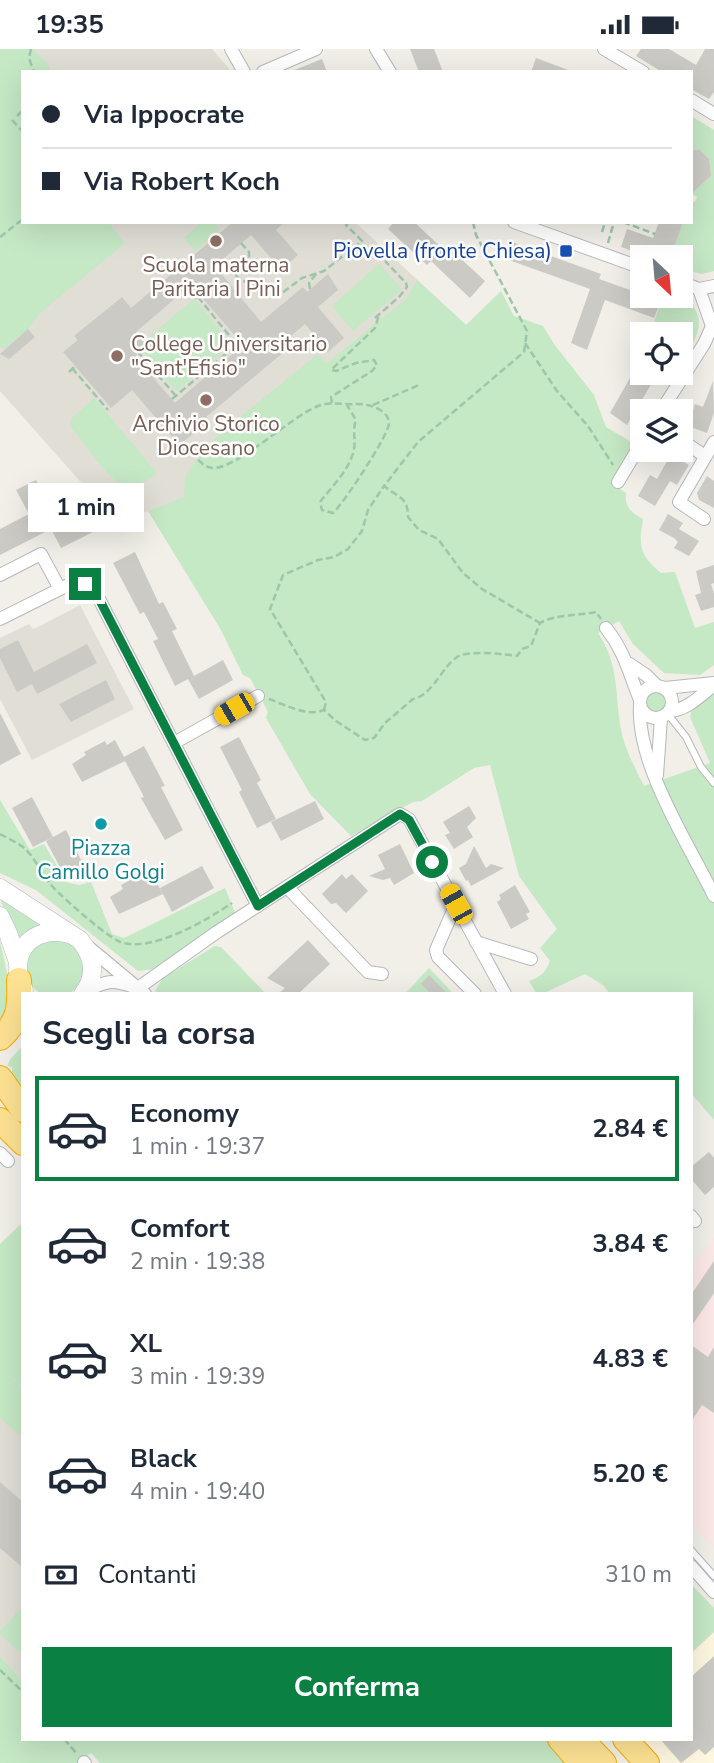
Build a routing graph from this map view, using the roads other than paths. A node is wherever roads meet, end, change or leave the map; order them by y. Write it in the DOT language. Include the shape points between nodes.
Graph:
graph roads {
  1 [pos="224,49"];
  2 [pos="316,49"];
  3 [pos="376,49"];
  4 [pos="604,49"];
  5 [pos="234,53"];
  6 [pos="619,53"];
  7 [pos="243,70"];
  8 [pos="267,70"];
  9 [pos="389,70"];
  10 [pos="640,70"];
  11 [pos="693,101"];
  12 [pos="713,110"];
  13 [pos="520,224"];
  14 [pos="630,264"];
  15 [pos="714,286"];
  16 [pos="693,287"];
  17 [pos="699,289"];
  18 [pos="713,324"];
  19 [pos="709,348"];
  20 [pos="670,399"];
  21 [pos="714,442"];
  22 [pos="693,448"];
  23 [pos="705,456"];
  24 [pos="630,462"];
  25 [pos="621,478"];
  26 [pos="704,519"];
  27 [pos="0,575"];
  28 [pos="60,589"];
  29 [pos="0,619"];
  30 [pos="606,628"];
  31 [pos="628,663"];
  32 [pos="714,684"];
  33 [pos="661,687"];
  34 [pos="258,695"];
  35 [pos="640,703"];
  36 [pos="665,715"];
  37 [pos="174,743"];
  38 [pos="657,783"];
  39 [pos="714,783"];
  40 [pos="287,887"];
  41 [pos="0,888"];
  42 [pos="714,896"];
  43 [pos="456,904"];
  44 [pos="258,906"];
  45 [pos="0,916"];
  46 [pos="75,937"];
  47 [pos="477,942"];
  48 [pos="531,959"];
  49 [pos="382,974"];
  50 [pos="21,978"];
  51 [pos="141,991"];
  52 [pos="84,992"];
  53 [pos="86,992"];
  54 [pos="473,992"];
  55 [pos="504,992"];
  56 [pos="0,1038"];
  57 [pos="21,1039"];
  58 [pos="0,1059"];
  59 [pos="0,1078"];
  60 [pos="0,1097"];
  61 [pos="21,1107"];
  62 [pos="21,1118"];
  63 [pos="0,1120"];
  64 [pos="10,1153"];
  65 [pos="693,1552"];
  66 [pos="693,1568"];
  67 [pos="714,1576"];
  68 [pos="714,1592"];
  69 [pos="561,1741"];
  70 [pos="583,1741"];
  71 [pos="609,1741"];
  72 [pos="627,1741"];
  73 [pos="582,1763"];
  74 [pos="604,1763"];
  75 [pos="629,1763"];
  76 [pos="647,1763"];
  1 -- 5 [label="street"];
  2 -- 8 [label="street"];
  3 -- 9 [label="street"];
  4 -- 6 [label="street"];
  5 -- 7 [label="street"];
  6 -- 10 [label="street"];
  11 -- 12 [label="street"];
  13 -- 14 [label="street"];
  15 -- 17 [label="street"];
  16 -- 17 [label="street"];
  17 -- 18 [label="street"];
  18 -- 19 [label="street"];
  19 -- 20 [label="street"];
  21 -- 23 [label="street"];
  22 -- 23 [label="street"];
  23 -- 26 [label="street" via="678,502"];
  24 -- 25 [label="street"];
  27 -- 28 [label="street" via="41,554"];
  28 -- 29 [label="street"];
  28 -- 37 [label="street" via="72,583 85,584 96,593"];
  30 -- 31 [label="street"];
  31 -- 33 [label="street"];
  31 -- 35 [label="street"];
  32 -- 33 [label="street"];
  32 -- 36 [label="street" via="678,711"];
  33 -- 35 [label="street" via="644,690"];
  33 -- 36 [label="street" via="671,696 672,707"];
  34 -- 37 [label="street"];
  35 -- 36 [label="street" via="645,715"];
  35 -- 38 [label="street" via="643,746"];
  36 -- 38 [label="street"];
  36 -- 39 [label="lane" via="686,737"];
  37 -- 44 [label="street"];
  38 -- 42 [label="street"];
  40 -- 43 [label="street" via="400,814 409,820"];
  40 -- 44 [label="street"];
  40 -- 49 [label="street" via="368,972"];
  41 -- 46 [label="street"];
  43 -- 47 [label="street"];
  43 -- 54 [label="street" via="436,950"];
  44 -- 51 [label="street"];
  45 -- 50 [label="street"];
  46 -- 50 [label="street" via="59,931 37,935 28,942"];
  46 -- 51 [label="street"];
  46 -- 52 [label="street" via="88,949 93,971"];
  47 -- 48 [label="street"];
  47 -- 55 [label="street"];
  50 -- 56 [label="highway" via="18,1014"];
  51 -- 53 [label="street" via="115,981"];
  57 -- 58 [label="highway"];
  59 -- 61 [label="highway"];
  60 -- 62 [label="highway"];
  63 -- 64 [label="highway"];
  65 -- 67 [label="lane"];
  66 -- 68 [label="street"];
  69 -- 73 [label="highway"];
  70 -- 74 [label="highway"];
  71 -- 75 [label="highway"];
  72 -- 76 [label="highway"];
}
